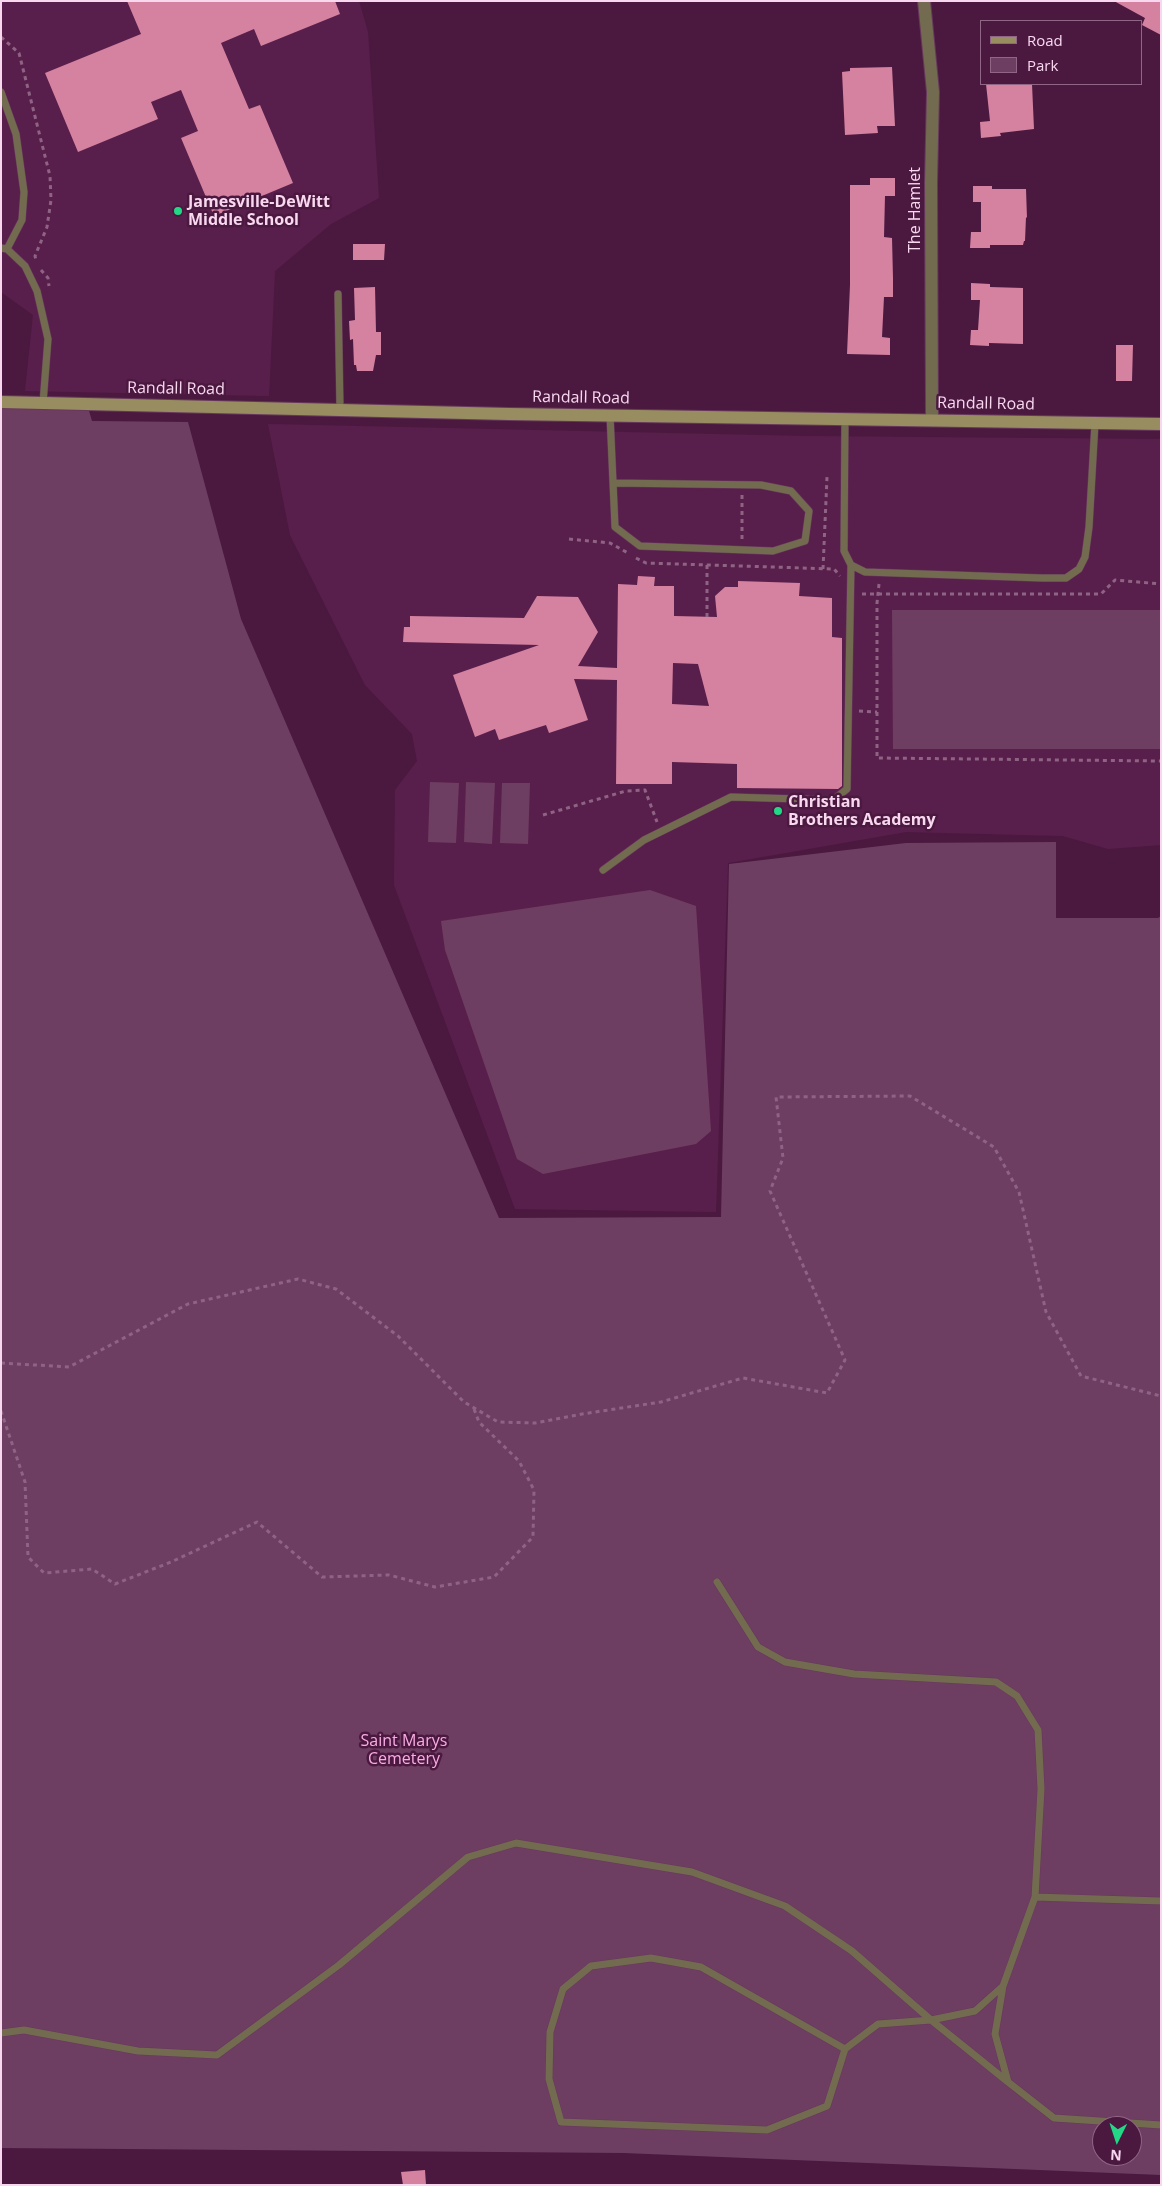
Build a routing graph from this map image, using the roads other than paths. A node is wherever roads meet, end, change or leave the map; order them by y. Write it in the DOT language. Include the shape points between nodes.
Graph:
graph roads {
  1 [pos="924,1"];
  2 [pos="1,92"];
  3 [pos="4,249"];
  4 [pos="338,294"];
  5 [pos="1,402"];
  6 [pos="43,403"];
  7 [pos="340,409"];
  8 [pos="610,415"];
  9 [pos="845,418"];
  10 [pos="932,420"];
  11 [pos="1095,423"];
  12 [pos="1161,424"];
  13 [pos="613,483"];
  14 [pos="851,565"];
  15 [pos="604,870"];
  16 [pos="717,1582"];
  17 [pos="1035,1897"];
  18 [pos="1161,1901"];
  19 [pos="1003,1986"];
  20 [pos="931,2020"];
  21 [pos="1,2033"];
  22 [pos="845,2049"];
  23 [pos="1008,2082"];
  24 [pos="1161,2125"];
  1 -- 10 [label="street, The Hamlet" via="933,92"];
  2 -- 3 [label="lane" via="16,134 24,192 22,220"];
  3 -- 6 [label="lane" via="24,266 37,292 48,339"];
  4 -- 7 [label="lane"];
  5 -- 6 [label="street, Randall Road"];
  6 -- 7 [label="street, Randall Road"];
  7 -- 8 [label="street, Randall Road"];
  8 -- 9 [label="street, Randall Road"];
  8 -- 13 [label="lane"];
  9 -- 10 [label="street, Randall Road"];
  9 -- 14 [label="lane" via="844,551"];
  10 -- 11 [label="street, Randall Road"];
  11 -- 12 [label="street, Randall Road"];
  11 -- 14 [label="lane" via="1085,557 1079,569 1066,578 880,573 865,572"];
  13 -- 13 [label="lane" via="615,527 640,546 773,551 805,541 809,511 791,490 761,485"];
  14 -- 15 [label="lane" via="847,789 832,800 731,797 644,840"];
  16 -- 17 [label="lane" via="758,1647 785,1662 854,1674 996,1682 1017,1696 1038,1730 1041,1789"];
  17 -- 18 [label="lane"];
  17 -- 19 [label="lane"];
  19 -- 20 [label="lane" via="975,2011"];
  19 -- 23 [label="lane" via="995,2034"];
  20 -- 21 [label="lane" via="852,1951 785,1906 692,1872 516,1843 468,1857 339,1965 217,2055 138,2051 24,2030"];
  20 -- 22 [label="lane" via="878,2024"];
  20 -- 23 [label="lane"];
  22 -- 22 [label="lane" via="828,2106 767,2130 561,2122 549,2079 550,2032 563,1989 591,1966 652,1958 701,1967"];
  23 -- 24 [label="lane" via="1054,2118"];
}
